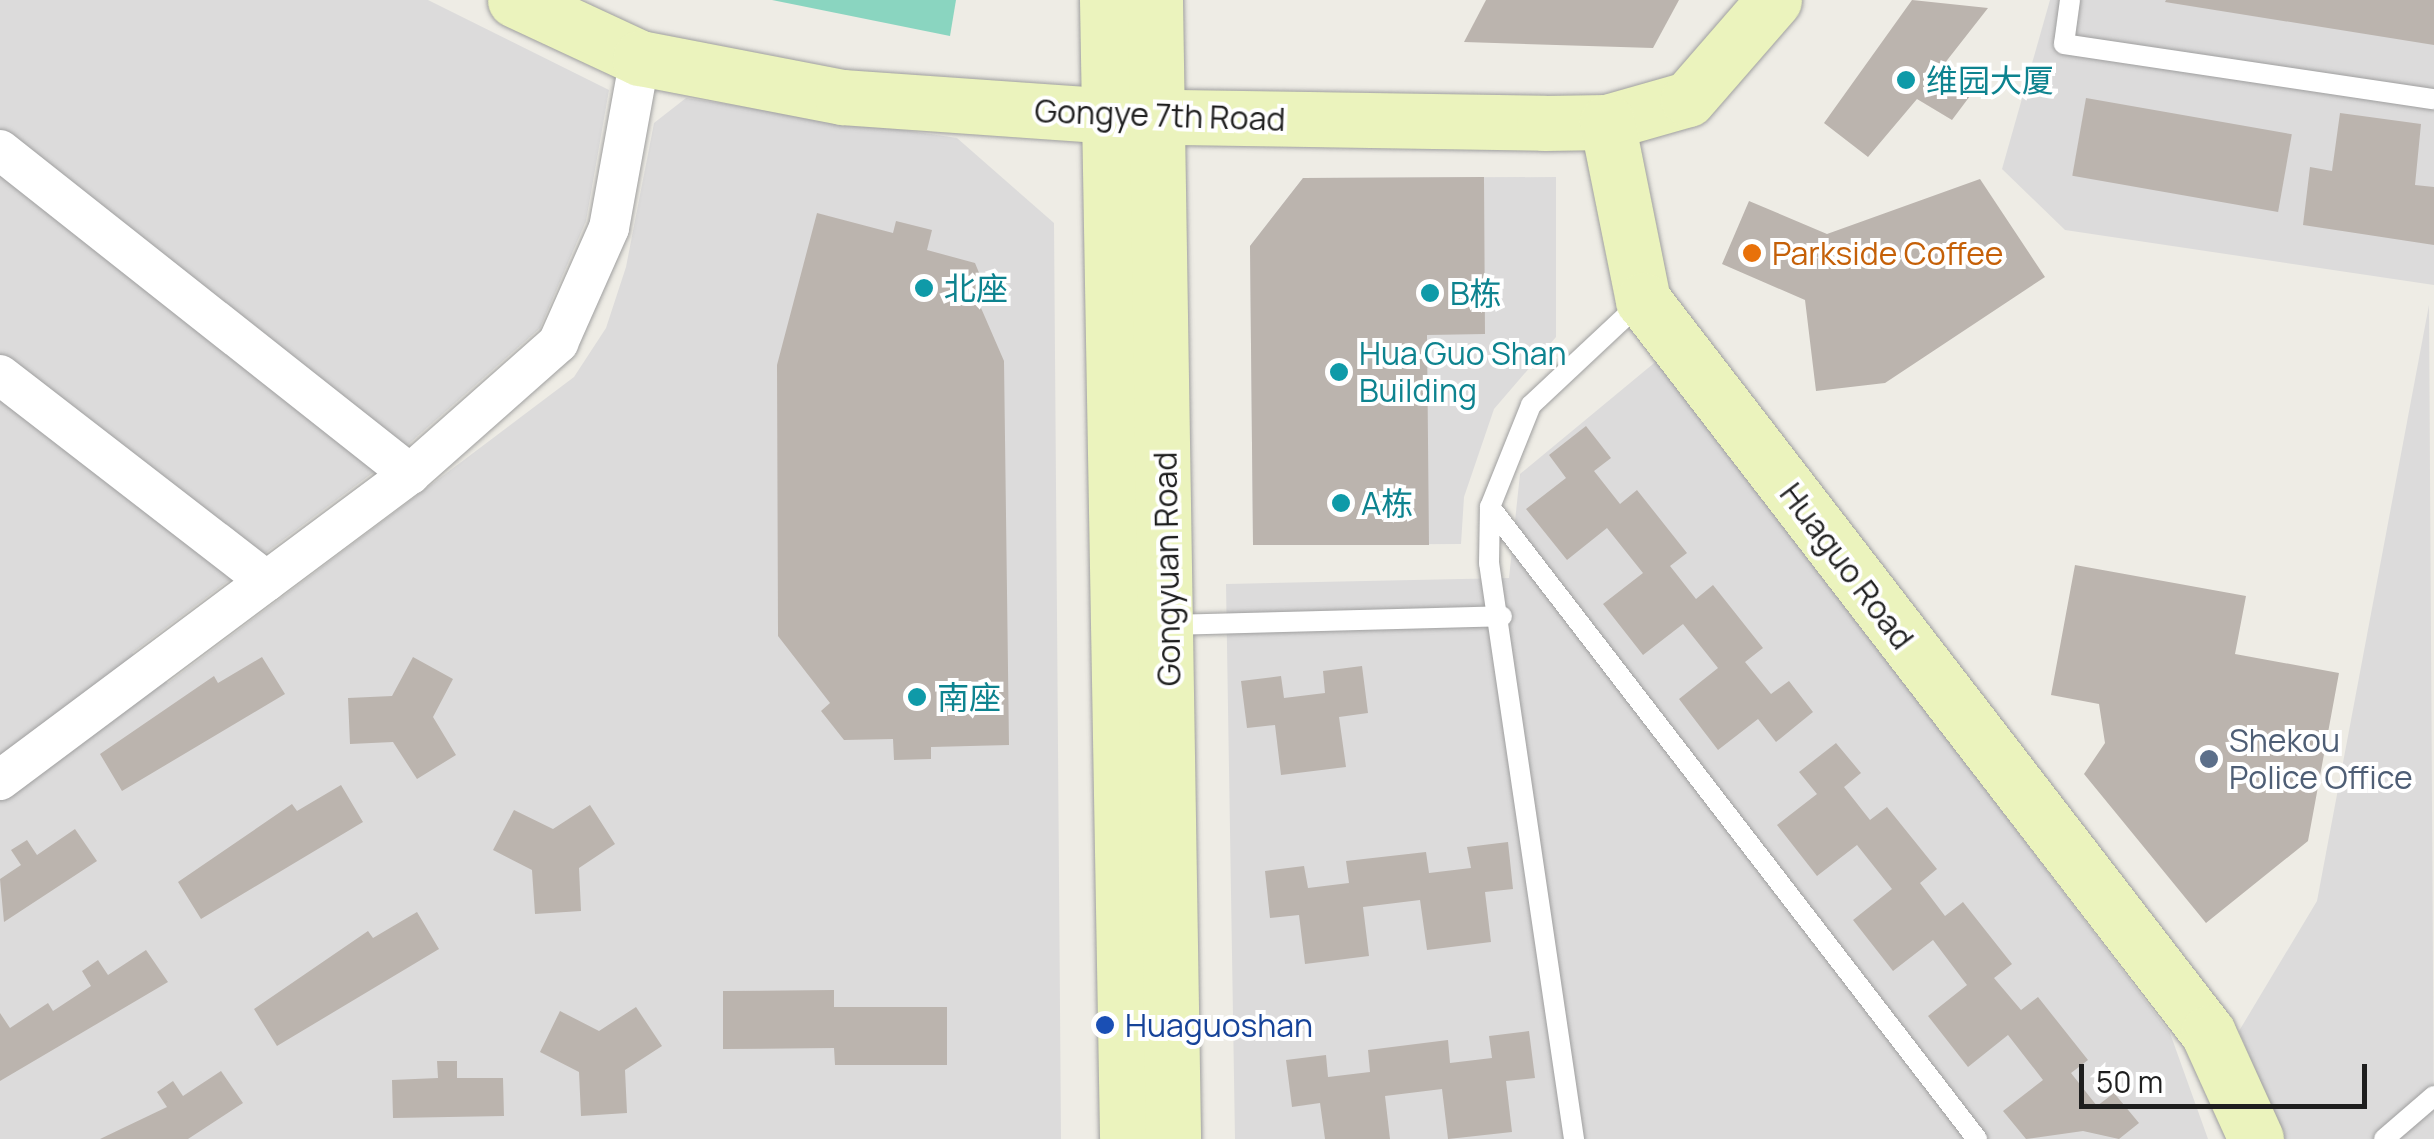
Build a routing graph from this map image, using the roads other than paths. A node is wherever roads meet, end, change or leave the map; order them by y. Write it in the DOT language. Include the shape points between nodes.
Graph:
graph roads {
  1 [pos="515,0"];
  2 [pos="1107,0"];
  3 [pos="1155,0"];
  4 [pos="1774,0"];
  5 [pos="2070,0"];
  6 [pos="640,58"];
  7 [pos="2434,99"];
  8 [pos="1137,116"];
  9 [pos="1608,122"];
  10 [pos="0,150"];
  11 [pos="1643,300"];
  12 [pos="0,375"];
  13 [pos="410,474"];
  14 [pos="1490,507"];
  15 [pos="267,581"];
  16 [pos="1502,616"];
  17 [pos="1168,625"];
  18 [pos="0,780"];
  19 [pos="2161,976"];
  20 [pos="2434,1096"];
  21 [pos="1127,1139"];
  22 [pos="1173,1139"];
  23 [pos="1574,1139"];
  24 [pos="1977,1139"];
  25 [pos="2220,1139"];
  26 [pos="2256,1139"];
  27 [pos="2384,1139"];
  1 -- 6 [label="street, Gongye 7th Road"];
  2 -- 8 [label="street, Gongyuan Road"];
  3 -- 8 [label="street, Gongyuan Road"];
  4 -- 9 [label="street, Gongye 7th Road" via="1688,98"];
  5 -- 7 [label="lane" via="2064,44"];
  6 -- 8 [label="street, Gongye 7th Road" via="842,97"];
  6 -- 13 [label="street" via="609,228 584,300 558,343"];
  8 -- 9 [label="street, Gongye 7th Road"];
  8 -- 17 [label="street, Gongyuan Road"];
  8 -- 21 [label="street, Gongyuan Road"];
  9 -- 11 [label="street, Huaguo Road"];
  10 -- 13 [label="street"];
  11 -- 14 [label="lane" via="1531,406"];
  11 -- 19 [label="street, Huaguo Road"];
  12 -- 15 [label="street"];
  13 -- 15 [label="street"];
  14 -- 16 [label="lane"];
  14 -- 24 [label="lane"];
  15 -- 18 [label="street"];
  16 -- 17 [label="lane"];
  16 -- 23 [label="lane"];
  17 -- 22 [label="street, Gongyuan Road"];
  19 -- 25 [label="street, Huaguo Road"];
  19 -- 26 [label="street, Huaguo Road" via="2208,1033"];
  20 -- 27 [label="lane"];
}
